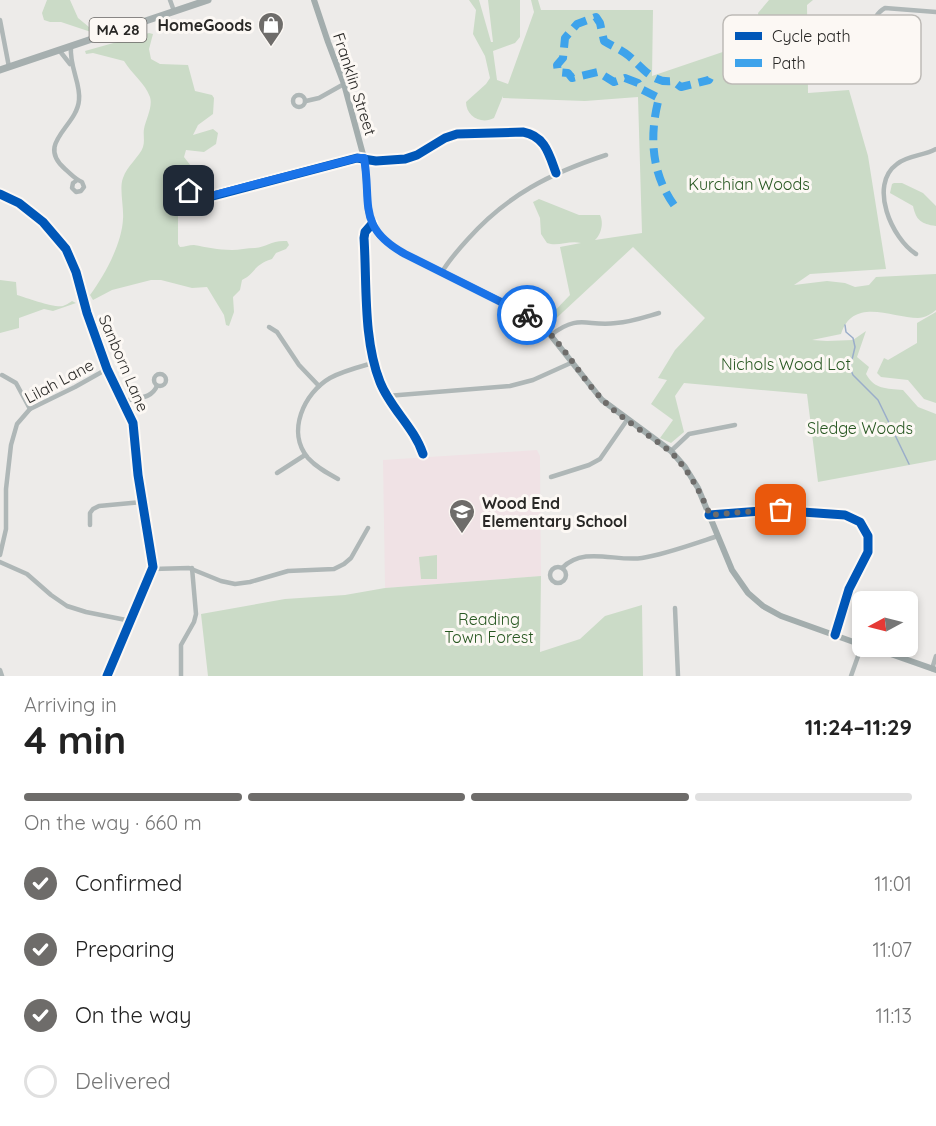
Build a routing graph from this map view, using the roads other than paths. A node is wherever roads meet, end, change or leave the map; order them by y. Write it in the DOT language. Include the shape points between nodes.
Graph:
graph roads {
  1 [pos="170,0"];
  2 [pos="208,0"];
  3 [pos="314,0"];
  4 [pos="174,11"];
  5 [pos="936,12"];
  6 [pos="876,15"];
  7 [pos="0,20"];
  8 [pos="71,46"];
  9 [pos="59,50"];
  10 [pos="71,66"];
  11 [pos="9,67"];
  12 [pos="0,70"];
  13 [pos="0,77"];
  14 [pos="345,84"];
  15 [pos="306,101"];
  16 [pos="936,149"];
  17 [pos="606,155"];
  18 [pos="364,158"];
  19 [pos="556,173"];
  20 [pos="76,181"];
  21 [pos="0,194"];
  22 [pos="203,198"];
  23 [pos="372,224"];
  24 [pos="916,254"];
  25 [pos="442,272"];
  26 [pos="530,298"];
  27 [pos="521,311"];
  28 [pos="659,313"];
  29 [pos="269,327"];
  30 [pos="551,334"];
  31 [pos="573,362"];
  32 [pos="374,363"];
  33 [pos="107,369"];
  34 [pos="2,375"];
  35 [pos="157,386"];
  36 [pos="319,386"];
  37 [pos="387,396"];
  38 [pos="123,402"];
  39 [pos="30,409"];
  40 [pos="627,420"];
  41 [pos="735,425"];
  42 [pos="671,452"];
  43 [pos="423,454"];
  44 [pos="305,455"];
  45 [pos="277,473"];
  46 [pos="551,477"];
  47 [pos="338,479"];
  48 [pos="142,502"];
  49 [pos="710,515"];
  50 [pos="90,525"];
  51 [pos="368,528"];
  52 [pos="718,536"];
  53 [pos="0,555"];
  54 [pos="0,562"];
  55 [pos="192,568"];
  56 [pos="562,568"];
  57 [pos="153,569"];
  58 [pos="675,608"];
  59 [pos="131,621"];
  60 [pos="835,635"];
  61 [pos="852,641"];
  62 [pos="936,656"];
  63 [pos="858,657"];
  64 [pos="900,657"];
  65 [pos="934,669"];
  66 [pos="0,670"];
  67 [pos="2,676"];
  68 [pos="107,676"];
  69 [pos="181,676"];
  70 [pos="678,676"];
  71 [pos="851,676"];
  1 -- 4 [label="street"];
  2 -- 4 [label="main road, MA 28"];
  3 -- 14 [label="main road, Franklin Street"];
  4 -- 8 [label="main road, MA 28"];
  5 -- 6 [label="street" via="887,8"];
  7 -- 11 [label="street"];
  8 -- 9 [label="main road, MA 28"];
  8 -- 10 [label="street"];
  9 -- 10 [label="street"];
  9 -- 11 [label="main road, MA 28"];
  10 -- 20 [label="street" via="79,103 54,151 56,159"];
  11 -- 12 [label="main road, MA 28"];
  12 -- 13 [label="street"];
  14 -- 15 [label="street"];
  14 -- 18 [label="main road, Franklin Street"];
  16 -- 24 [label="street" via="898,163 884,188 895,229"];
  17 -- 19 [label="street"];
  18 -- 19 [label="street" via="408,158 460,134 523,132 544,144"];
  18 -- 22 [label="street"];
  18 -- 23 [label="main road, Franklin Street"];
  19 -- 25 [label="street" via="490,216"];
  21 -- 33 [label="street, Sanborn Lane" via="43,222 66,249"];
  23 -- 25 [label="main road" via="393,247"];
  23 -- 32 [label="street" via="364,238"];
  25 -- 27 [label="main road"];
  26 -- 27 [label="street"];
  27 -- 30 [label="main road"];
  28 -- 30 [label="street" via="619,323 574,322"];
  29 -- 36 [label="street" via="277,332 298,366"];
  30 -- 31 [label="main road"];
  31 -- 37 [label="street" via="510,386"];
  31 -- 40 [label="main road" via="602,400"];
  32 -- 36 [label="street" via="343,372"];
  32 -- 37 [label="street"];
  33 -- 38 [label="street, Sanborn Lane"];
  33 -- 39 [label="street, Lilah Lane"];
  34 -- 39 [label="street" via="16,383"];
  35 -- 38 [label="street" via="150,395"];
  36 -- 44 [label="street" via="299,418 299,437"];
  37 -- 43 [label="street"];
  38 -- 48 [label="street, Sanborn Lane" via="134,428"];
  39 -- 53 [label="street, Lilah Lane" via="12,437 5,493 6,529"];
  40 -- 42 [label="main road"];
  40 -- 46 [label="street" via="597,461"];
  41 -- 42 [label="street" via="689,434"];
  42 -- 49 [label="main road" via="693,477"];
  44 -- 45 [label="street"];
  44 -- 47 [label="street"];
  48 -- 50 [label="street" via="95,507 90,513"];
  48 -- 57 [label="street, Sanborn Lane"];
  49 -- 52 [label="main road"];
  49 -- 60 [label="street" via="774,510 845,515 860,522 868,536 868,552 849,589"];
  51 -- 55 [label="street" via="351,558 334,569 288,571 235,584"];
  52 -- 56 [label="street" via="644,558 582,557"];
  52 -- 60 [label="main road" via="736,577 757,602 781,616"];
  54 -- 59 [label="street" via="27,574 67,606"];
  55 -- 57 [label="street"];
  55 -- 69 [label="street" via="195,617 181,645"];
  57 -- 59 [label="street"];
  58 -- 70 [label="street"];
  59 -- 68 [label="street"];
  60 -- 61 [label="main road"];
  62 -- 65 [label="street"];
  63 -- 71 [label="street"];
  64 -- 65 [label="main road"];
  66 -- 67 [label="street"];
}
